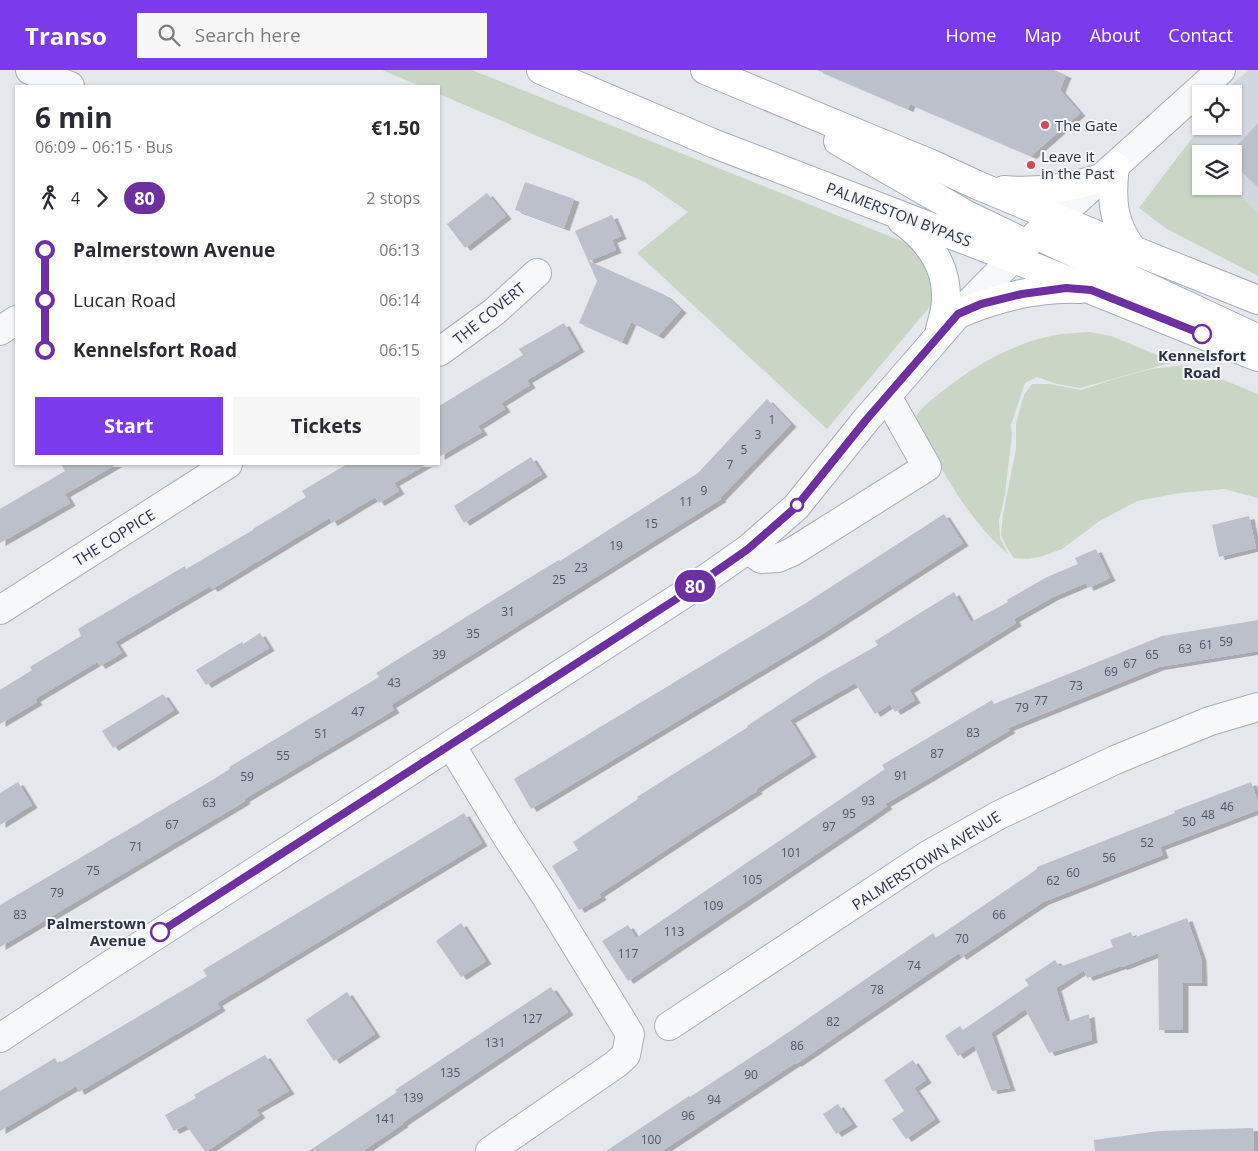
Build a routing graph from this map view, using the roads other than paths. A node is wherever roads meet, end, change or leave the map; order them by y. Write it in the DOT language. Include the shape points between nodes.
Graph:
graph roads {
  1 [pos="30,70"];
  2 [pos="541,70"];
  3 [pos="705,70"];
  4 [pos="1221,70"];
  5 [pos="68,85"];
  6 [pos="744,86"];
  7 [pos="1108,172"];
  8 [pos="983,188"];
  9 [pos="886,209"];
  10 [pos="1058,218"];
  11 [pos="1025,246"];
  12 [pos="1132,250"];
  13 [pos="537,273"];
  14 [pos="1091,290"];
  15 [pos="1258,300"];
  16 [pos="958,314"];
  17 [pos="15,321"];
  18 [pos="0,331"];
  19 [pos="939,335"];
  20 [pos="1258,339"];
  21 [pos="440,351"];
  22 [pos="1258,357"];
  23 [pos="887,396"];
  24 [pos="226,465"];
  25 [pos="748,549"];
  26 [pos="0,610"];
  27 [pos="1258,707"];
  28 [pos="451,745"];
  29 [pos="669,1026"];
  30 [pos="0,1038"];
  31 [pos="490,1151"];
  1 -- 5 [label="street"];
  2 -- 9 [label="main road, PALMERSTON BYPASS" via="715,144"];
  3 -- 6 [label="main road"];
  4 -- 7 [label="street"];
  6 -- 8 [label="main road"];
  6 -- 11 [label="main road"];
  7 -- 8 [label="main road" via="1073,187 1043,191"];
  7 -- 10 [label="street"];
  7 -- 12 [label="main road" via="1112,204 1123,237"];
  8 -- 10 [label="main road"];
  9 -- 11 [label="main road, PALMERSTON BYPASS"];
  9 -- 19 [label="main road" via="916,231 942,270 946,297"];
  10 -- 11 [label="street"];
  10 -- 12 [label="main road"];
  11 -- 14 [label="main road, PALMERSTON BYPASS"];
  11 -- 16 [label="street"];
  11 -- 20 [label="main road"];
  12 -- 15 [label="main road"];
  13 -- 21 [label="street, THE COVERT" via="494,312"];
  14 -- 16 [label="main road" via="1066,288 1022,294 981,304"];
  14 -- 22 [label="main road, PALMERSTON BYPASS"];
  16 -- 19 [label="street"];
  17 -- 18 [label="street"];
  19 -- 23 [label="street"];
  23 -- 25 [label="street" via="796,507"];
  23 -- 25 [label="street" via="927,468 792,552 778,558 761,559"];
  24 -- 26 [label="street, THE COPPICE"];
  25 -- 28 [label="street"];
  27 -- 29 [label="street, PALMERSTOWN AVENUE" via="1210,722 1116,760 998,815 928,855"];
  28 -- 30 [label="street"];
  28 -- 31 [label="street" via="630,1034 626,1055 616,1064"];
}
